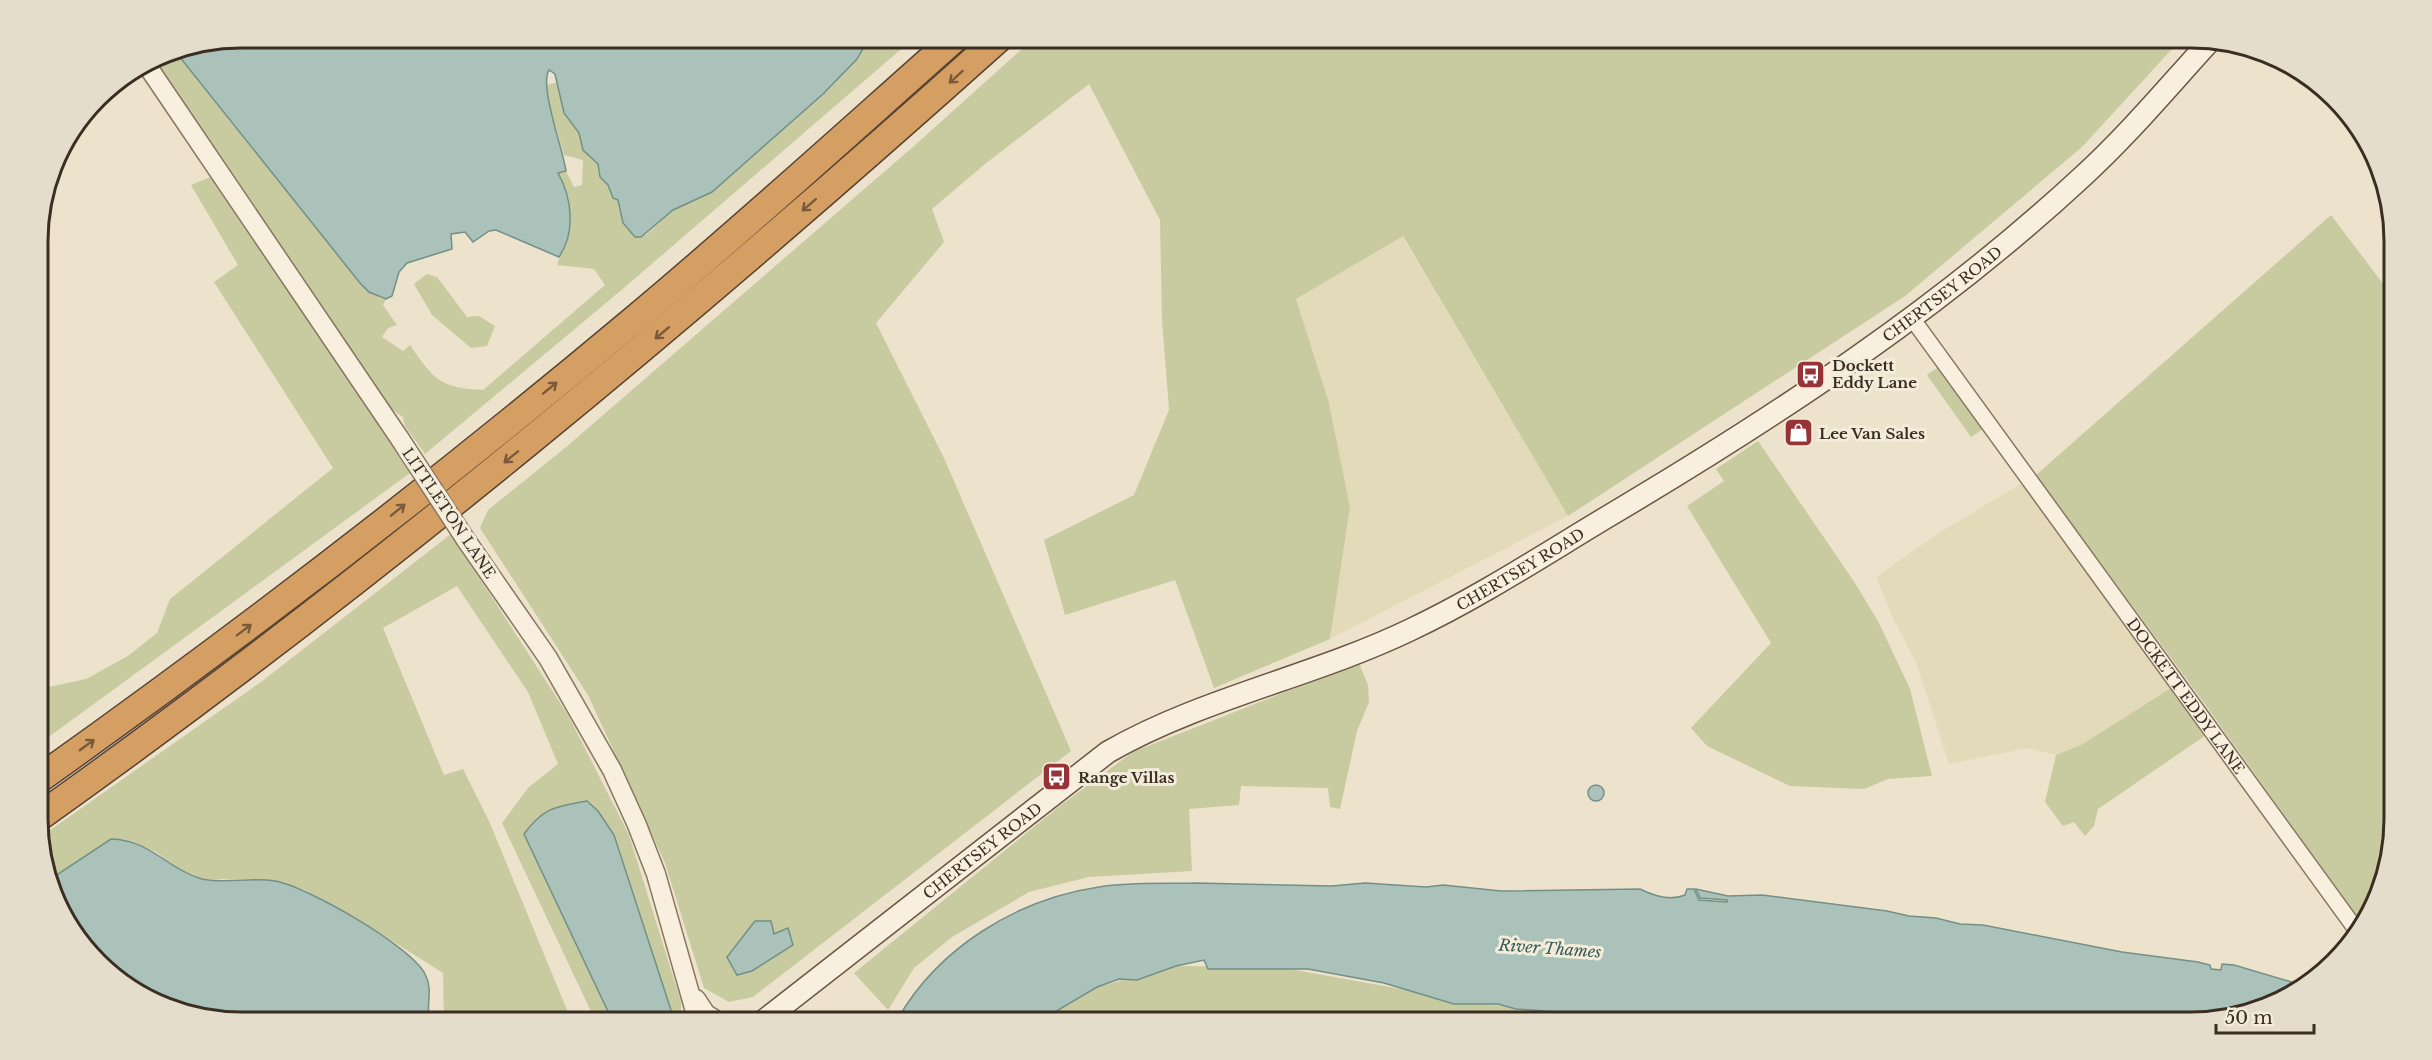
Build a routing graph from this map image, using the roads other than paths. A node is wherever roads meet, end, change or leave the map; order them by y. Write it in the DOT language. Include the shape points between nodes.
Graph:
graph roads {
  1 [pos="945,48"];
  2 [pos="988,48"];
  3 [pos="2203,48"];
  4 [pos="151,71"];
  5 [pos="1911,317"];
  6 [pos="48,772"];
  7 [pos="48,810"];
  8 [pos="2352,924"];
  9 [pos="692,993"];
  10 [pos="696,1012"];
  11 [pos="705,1012"];
  12 [pos="774,1012"];
  6 -- 1 [label="highway, one-way" via="261,617 527,407 764,208"];
  2 -- 7 [label="highway, one-way" via="734,271 472,490"];
  3 -- 5 [label="main road, CHERTSEY ROAD" via="2085,175 1974,270"];
  4 -- 9 [label="street, LITTLETON LANE, bridge" via="548,658 612,770 638,825"];
  5 -- 8 [label="street, DOCKETT EDDY LANE"];
  5 -- 12 [label="main road, CHERTSEY ROAD" via="1717,450 1469,599 1363,651 1210,705 1108,752"];
  9 -- 10 [label="street, LITTLETON LANE"];
  9 -- 11 [label="street"];
}
